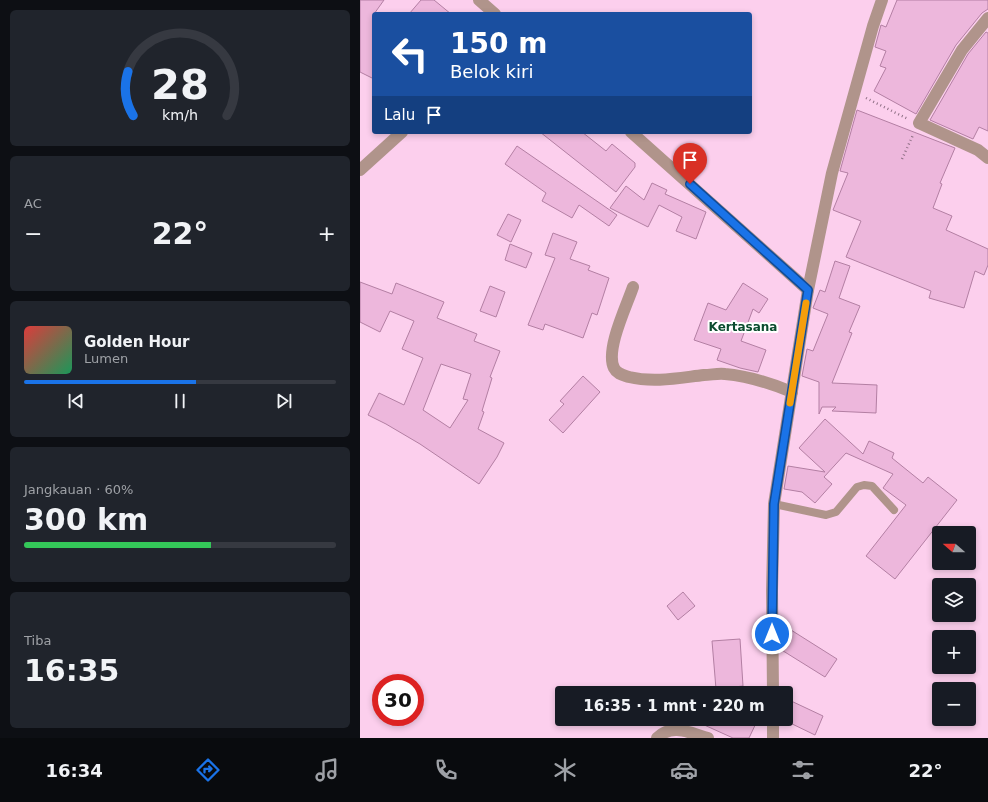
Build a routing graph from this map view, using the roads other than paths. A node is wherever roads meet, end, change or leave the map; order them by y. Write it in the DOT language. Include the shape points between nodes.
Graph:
graph roads {
  1 [pos="479,0"];
  2 [pos="882,0"];
  3 [pos="493,12"];
  4 [pos="988,18"];
  5 [pos="400,134"];
  6 [pos="633,134"];
  7 [pos="988,158"];
  8 [pos="360,170"];
  9 [pos="633,286"];
  10 [pos="808,290"];
  11 [pos="792,392"];
  12 [pos="774,504"];
  13 [pos="894,510"];
  14 [pos="773,686"];
  15 [pos="773,726"];
  16 [pos="657,738"];
  17 [pos="708,738"];
  18 [pos="773,738"];
  1 -- 3 [label="street"];
  2 -- 10 [label="street" via="832,172"];
  4 -- 7 [label="street" via="962,50 919,123 978,150"];
  5 -- 8 [label="street"];
  6 -- 10 [label="street"];
  9 -- 11 [label="street" via="612,348 614,369 620,374 657,381 724,374 758,379"];
  10 -- 11 [label="street"];
  11 -- 12 [label="street"];
  12 -- 13 [label="lane" via="826,515 836,512 857,487 864,485 872,486"];
  12 -- 14 [label="street"];
  15 -- 18 [label="street"];
  16 -- 17 [label="street" via="673,729"];
}
